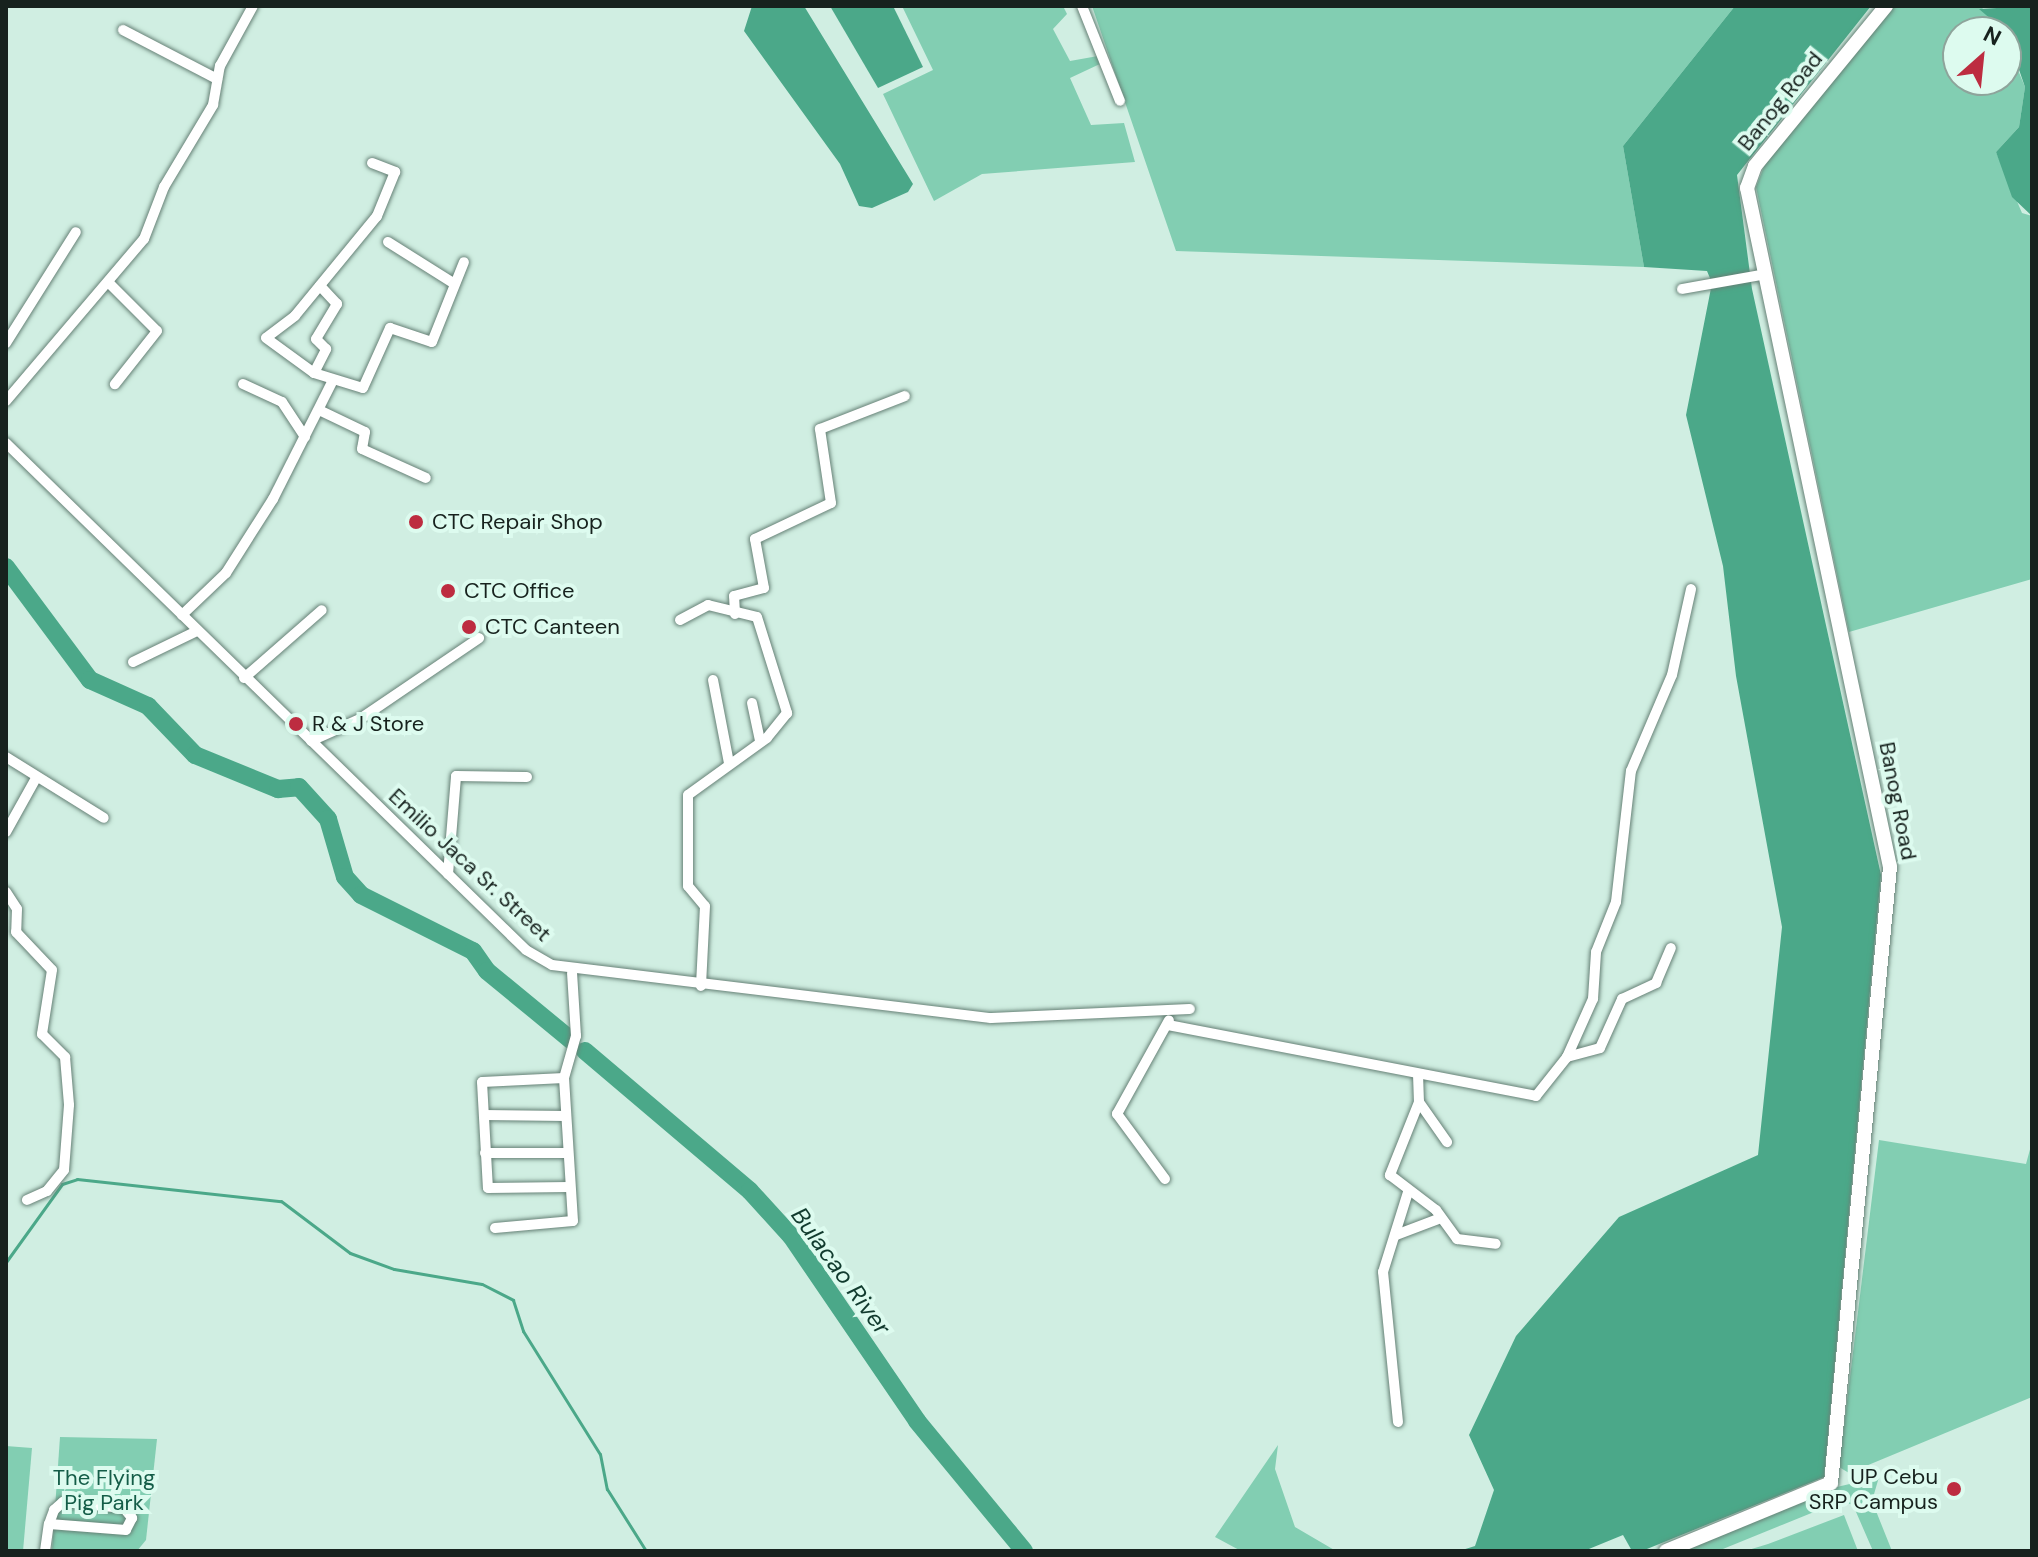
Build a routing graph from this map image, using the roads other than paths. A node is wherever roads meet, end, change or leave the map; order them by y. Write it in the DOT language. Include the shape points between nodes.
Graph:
graph roads {
  1 [pos="253,6"];
  2 [pos="1082,6"];
  3 [pos="1886,6"];
  4 [pos="123,30"];
  5 [pos="217,79"];
  6 [pos="1120,101"];
  7 [pos="372,163"];
  8 [pos="76,232"];
  9 [pos="388,242"];
  10 [pos="464,262"];
  11 [pos="1759,275"];
  12 [pos="453,283"];
  13 [pos="110,284"];
  14 [pos="320,286"];
  15 [pos="1682,289"];
  16 [pos="6,343"];
  17 [pos="314,373"];
  18 [pos="333,380"];
  19 [pos="115,384"];
  20 [pos="243,384"];
  21 [pos="905,396"];
  22 [pos="6,401"];
  23 [pos="319,410"];
  24 [pos="305,437"];
  25 [pos="6,443"];
  26 [pos="426,478"];
  27 [pos="1691,589"];
  28 [pos="322,610"];
  29 [pos="735,614"];
  30 [pos="182,615"];
  31 [pos="680,620"];
  32 [pos="197,631"];
  33 [pos="479,638"];
  34 [pos="133,662"];
  35 [pos="244,678"];
  36 [pos="713,680"];
  37 [pos="752,703"];
  38 [pos="311,741"];
  39 [pos="760,741"];
  40 [pos="6,757"];
  41 [pos="729,763"];
  42 [pos="527,777"];
  43 [pos="36,778"];
  44 [pos="104,818"];
  45 [pos="6,832"];
  46 [pos="448,874"];
  47 [pos="6,892"];
  48 [pos="1671,948"];
  49 [pos="572,973"];
  50 [pos="701,986"];
  51 [pos="1190,1009"];
  52 [pos="1169,1019"];
  53 [pos="1567,1057"];
  54 [pos="1418,1074"];
  55 [pos="564,1078"];
  56 [pos="1419,1102"];
  57 [pos="484,1115"];
  58 [pos="565,1116"];
  59 [pos="1447,1142"];
  60 [pos="485,1153"];
  61 [pos="568,1153"];
  62 [pos="1165,1179"];
  63 [pos="569,1187"];
  64 [pos="1408,1192"];
  65 [pos="27,1200"];
  66 [pos="1441,1218"];
  67 [pos="495,1228"];
  68 [pos="1396,1235"];
  69 [pos="1496,1244"];
  70 [pos="1398,1422"];
  71 [pos="49,1524"];
  72 [pos="45,1551"];
  73 [pos="1666,1551"];
  1 -- 5 [label="street"];
  2 -- 6 [label="street"];
  3 -- 11 [label="street, Banog Road" via="1751,171 1748,196"];
  4 -- 5 [label="street"];
  5 -- 13 [label="street" via="213,105 164,187 148,232"];
  7 -- 14 [label="street" via="395,179 377,216"];
  8 -- 16 [label="street"];
  9 -- 12 [label="street"];
  10 -- 12 [label="street"];
  11 -- 15 [label="street"];
  11 -- 73 [label="street, Banog Road" via="1889,885 1831,1483"];
  12 -- 18 [label="street" via="432,342 397,324 363,388"];
  13 -- 19 [label="street" via="157,331"];
  13 -- 22 [label="street"];
  14 -- 17 [label="street" via="337,304 316,339 326,349"];
  14 -- 17 [label="street" via="266,338"];
  17 -- 18 [label="street"];
  18 -- 23 [label="street"];
  20 -- 24 [label="street" via="282,402"];
  21 -- 29 [label="street" via="820,429 831,503 755,539 764,588 734,596"];
  23 -- 24 [label="street"];
  23 -- 26 [label="street" via="365,432 362,449"];
  24 -- 30 [label="street" via="226,573"];
  25 -- 30 [label="street, Emilio Jaca Sr. Street"];
  27 -- 53 [label="street" via="1672,675 1631,771 1616,902 1596,952 1593,999"];
  28 -- 35 [label="street"];
  29 -- 31 [label="street" via="708,605"];
  29 -- 39 [label="street" via="759,620 786,707 785,719"];
  30 -- 32 [label="street, Emilio Jaca Sr. Street"];
  32 -- 34 [label="street"];
  32 -- 35 [label="street, Emilio Jaca Sr. Street"];
  33 -- 38 [label="street" via="360,719"];
  35 -- 38 [label="street, Emilio Jaca Sr. Street"];
  36 -- 41 [label="street"];
  37 -- 39 [label="street"];
  38 -- 46 [label="street, Emilio Jaca Sr. Street"];
  39 -- 41 [label="street"];
  40 -- 43 [label="street"];
  41 -- 50 [label="street" via="687,800 688,886 705,906"];
  42 -- 46 [label="street" via="456,776"];
  43 -- 44 [label="street"];
  43 -- 45 [label="street"];
  46 -- 49 [label="street, Emilio Jaca Sr. Street" via="526,950"];
  47 -- 65 [label="street" via="17,909 16,932 52,970 42,1034 65,1057 69,1105 64,1170 47,1191"];
  48 -- 53 [label="street" via="1656,983 1622,999 1600,1048"];
  49 -- 50 [label="street, Emilio Jaca Sr. Street"];
  49 -- 55 [label="street" via="576,1036"];
  50 -- 52 [label="street, Emilio Jaca Sr. Street" via="991,1018"];
  51 -- 52 [label="street, Emilio Jaca Sr. Street"];
  52 -- 54 [label="street"];
  52 -- 62 [label="street" via="1117,1114"];
  53 -- 54 [label="street" via="1528,1099"];
  54 -- 56 [label="street"];
  55 -- 57 [label="street" via="483,1079"];
  55 -- 58 [label="street"];
  56 -- 59 [label="street"];
  56 -- 64 [label="street" via="1390,1175"];
  57 -- 58 [label="street"];
  57 -- 60 [label="street"];
  58 -- 61 [label="street"];
  60 -- 61 [label="street"];
  60 -- 63 [label="street" via="488,1188"];
  61 -- 63 [label="street"];
  63 -- 67 [label="street" via="570,1224"];
  64 -- 66 [label="street"];
  64 -- 68 [label="street"];
  66 -- 68 [label="street"];
  66 -- 69 [label="street" via="1457,1239"];
  68 -- 70 [label="street" via="1384,1263 1383,1291 1394,1334"];
  71 -- 71 [label="street" via="126,1530 132,1518 124,1508 75,1501 58,1505"];
  71 -- 72 [label="street"];
}
